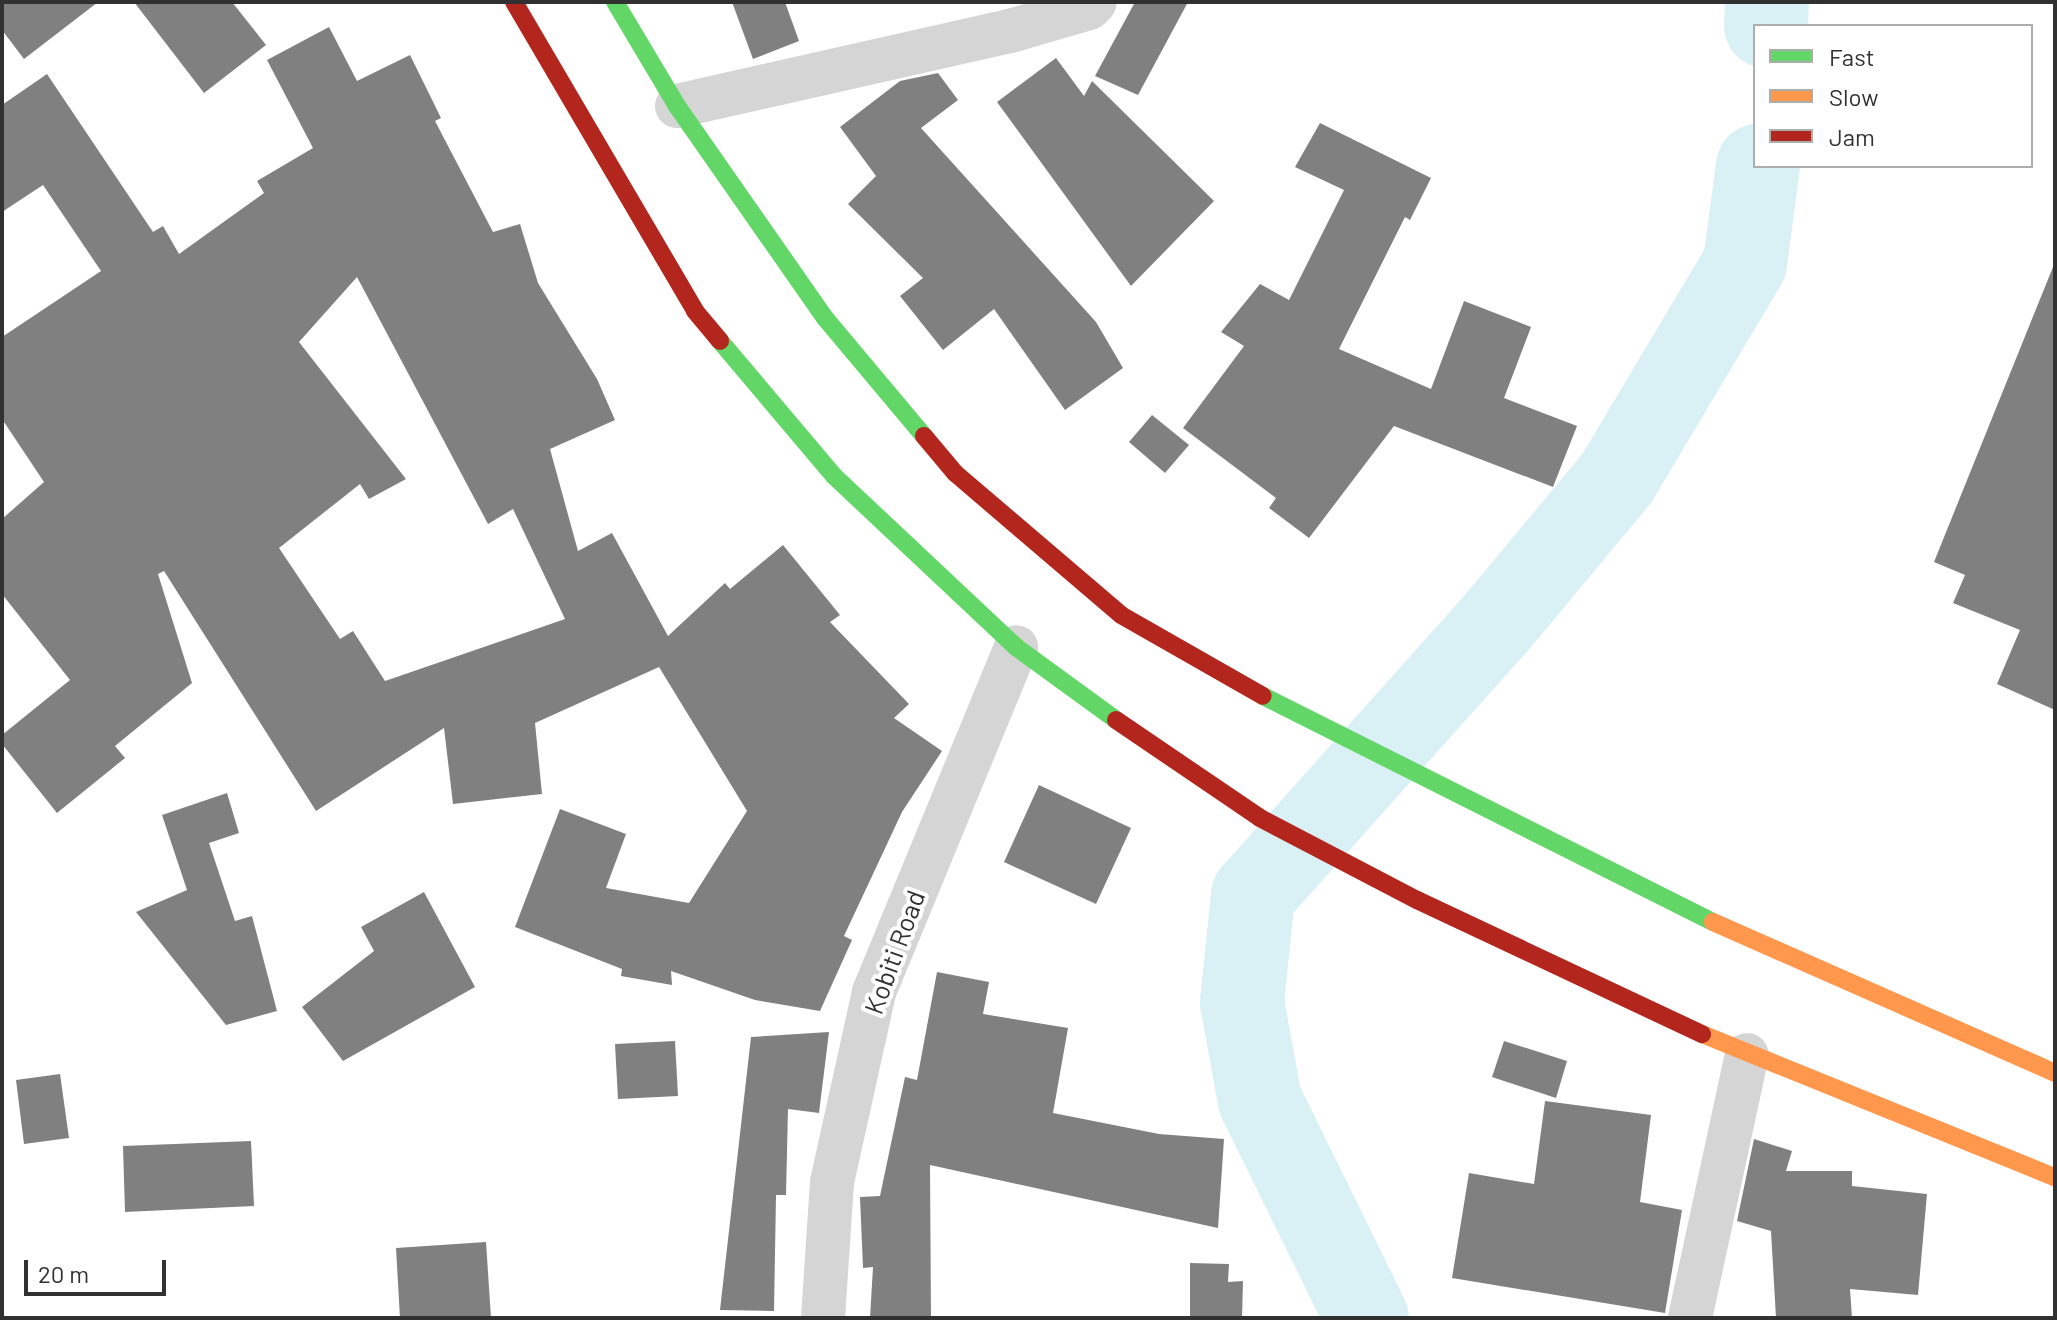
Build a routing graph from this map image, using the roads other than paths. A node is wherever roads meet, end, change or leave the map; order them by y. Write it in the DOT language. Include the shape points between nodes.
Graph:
graph roads {
  1 [pos="514,2"];
  2 [pos="615,2"];
  3 [pos="1095,2"];
  4 [pos="677,106"];
  5 [pos="1016,647"];
  6 [pos="1747,1055"];
  7 [pos="2055,1073"];
  8 [pos="2055,1177"];
  9 [pos="823,1318"];
  10 [pos="1690,1318"];
  1 -- 5 [label="main road" via="695,311 834,476"];
  2 -- 4 [label="main road"];
  3 -- 4 [label="street" via="1010,31"];
  4 -- 7 [label="main road" via="825,318 955,473 1121,615 1318,727 1484,810 1765,947"];
  5 -- 6 [label="main road" via="1163,755 1260,818 1417,900"];
  5 -- 9 [label="street, Kobiti Road" via="874,992 832,1182"];
  6 -- 8 [label="main road"];
  6 -- 10 [label="street"];
}
